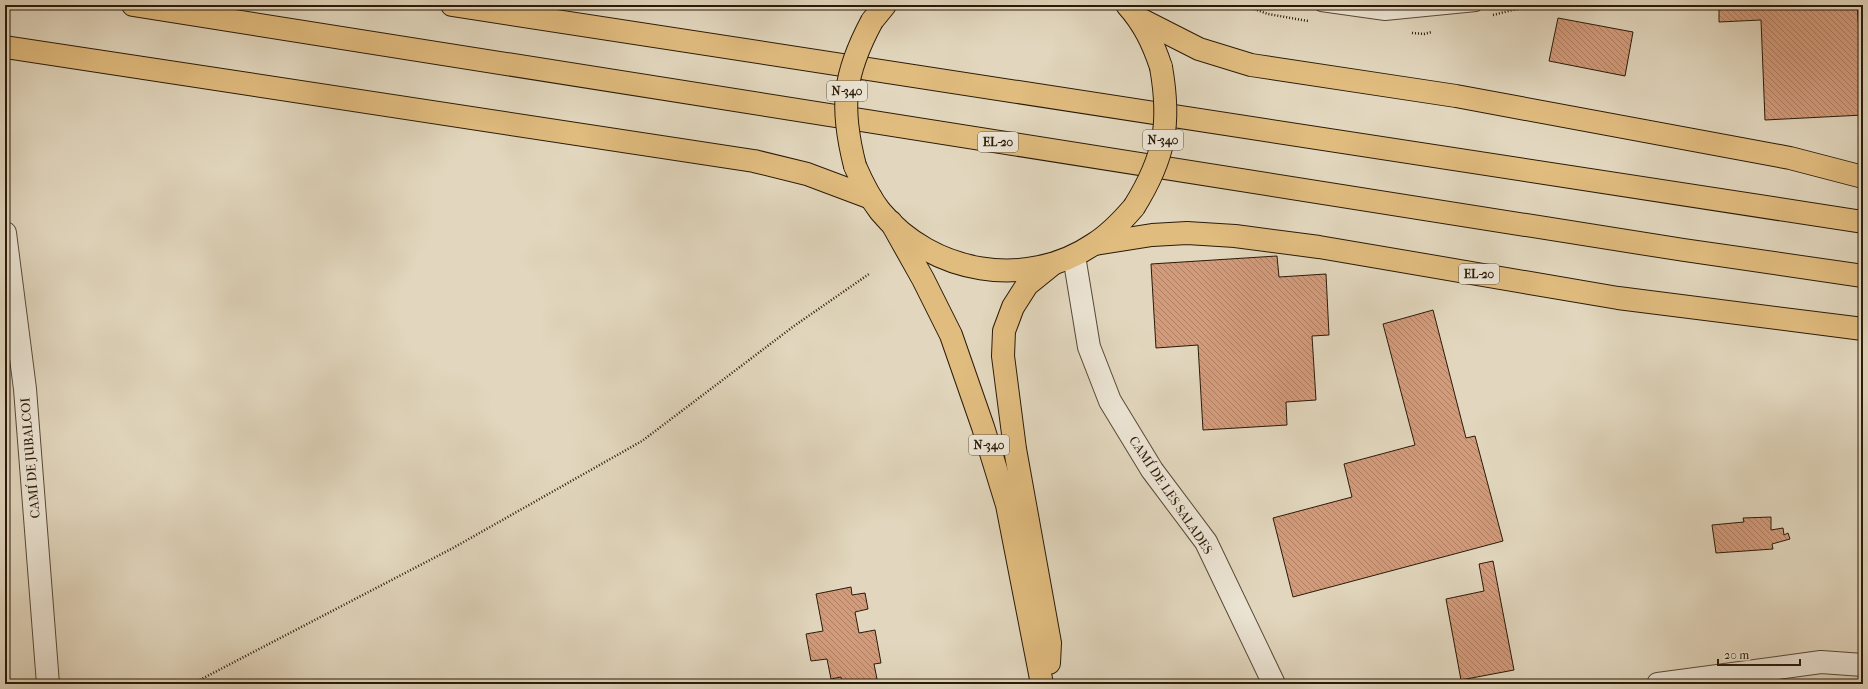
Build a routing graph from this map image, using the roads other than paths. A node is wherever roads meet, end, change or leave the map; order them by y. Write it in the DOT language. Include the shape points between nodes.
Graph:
graph roads {
  1 [pos="133,5"];
  2 [pos="452,5"];
  3 [pos="1321,5"];
  4 [pos="1476,5"];
  5 [pos="1134,12"];
  6 [pos="879,13"];
  7 [pos="5,47"];
  8 [pos="1863,177"];
  9 [pos="871,198"];
  10 [pos="891,222"];
  11 [pos="1863,222"];
  12 [pos="5,233"];
  13 [pos="1095,244"];
  14 [pos="1074,256"];
  15 [pos="1053,264"];
  16 [pos="1863,276"];
  17 [pos="1863,329"];
  18 [pos="1863,665"];
  19 [pos="48,684"];
  20 [pos="1042,684"];
  21 [pos="1049,684"];
  22 [pos="1274,684"];
  23 [pos="1658,684"];
  1 -- 16 [label="highway, EL-20"];
  2 -- 11 [label="highway"];
  3 -- 4 [label="lane" via="1384,14"];
  5 -- 8 [label="highway" via="1199,49 1250,65 1456,96 1790,158"];
  5 -- 13 [label="highway, N-340, bridge" via="1152,42 1161,67 1166,96 1166,125 1160,154 1150,182 1134,207 1116,227"];
  6 -- 9 [label="highway, N-340, bridge" via="858,48 849,76 845,106 855,166"];
  7 -- 9 [label="highway" via="754,161 807,174"];
  9 -- 10 [label="highway, N-340"];
  10 -- 15 [label="highway, N-340" via="909,239 931,252 978,269 1004,271"];
  10 -- 20 [label="highway, N-340" via="951,335 984,427 1007,506"];
  12 -- 19 [label="street, CAMÍ DE JUBALCOI" via="25,389"];
  13 -- 14 [label="highway, N-340"];
  13 -- 17 [label="highway, EL-20" via="1152,235 1187,233 1235,236 1319,247 1618,298"];
  14 -- 15 [label="highway, N-340"];
  14 -- 22 [label="street, CAMÍ DE LES SALADES" via="1089,347 1110,401 1152,470 1206,542"];
  15 -- 21 [label="highway, N-340" via="1027,285 1013,307 1004,331 1003,356 1015,449 1050,643"];
  18 -- 23 [label="street" via="1821,662"];
}
